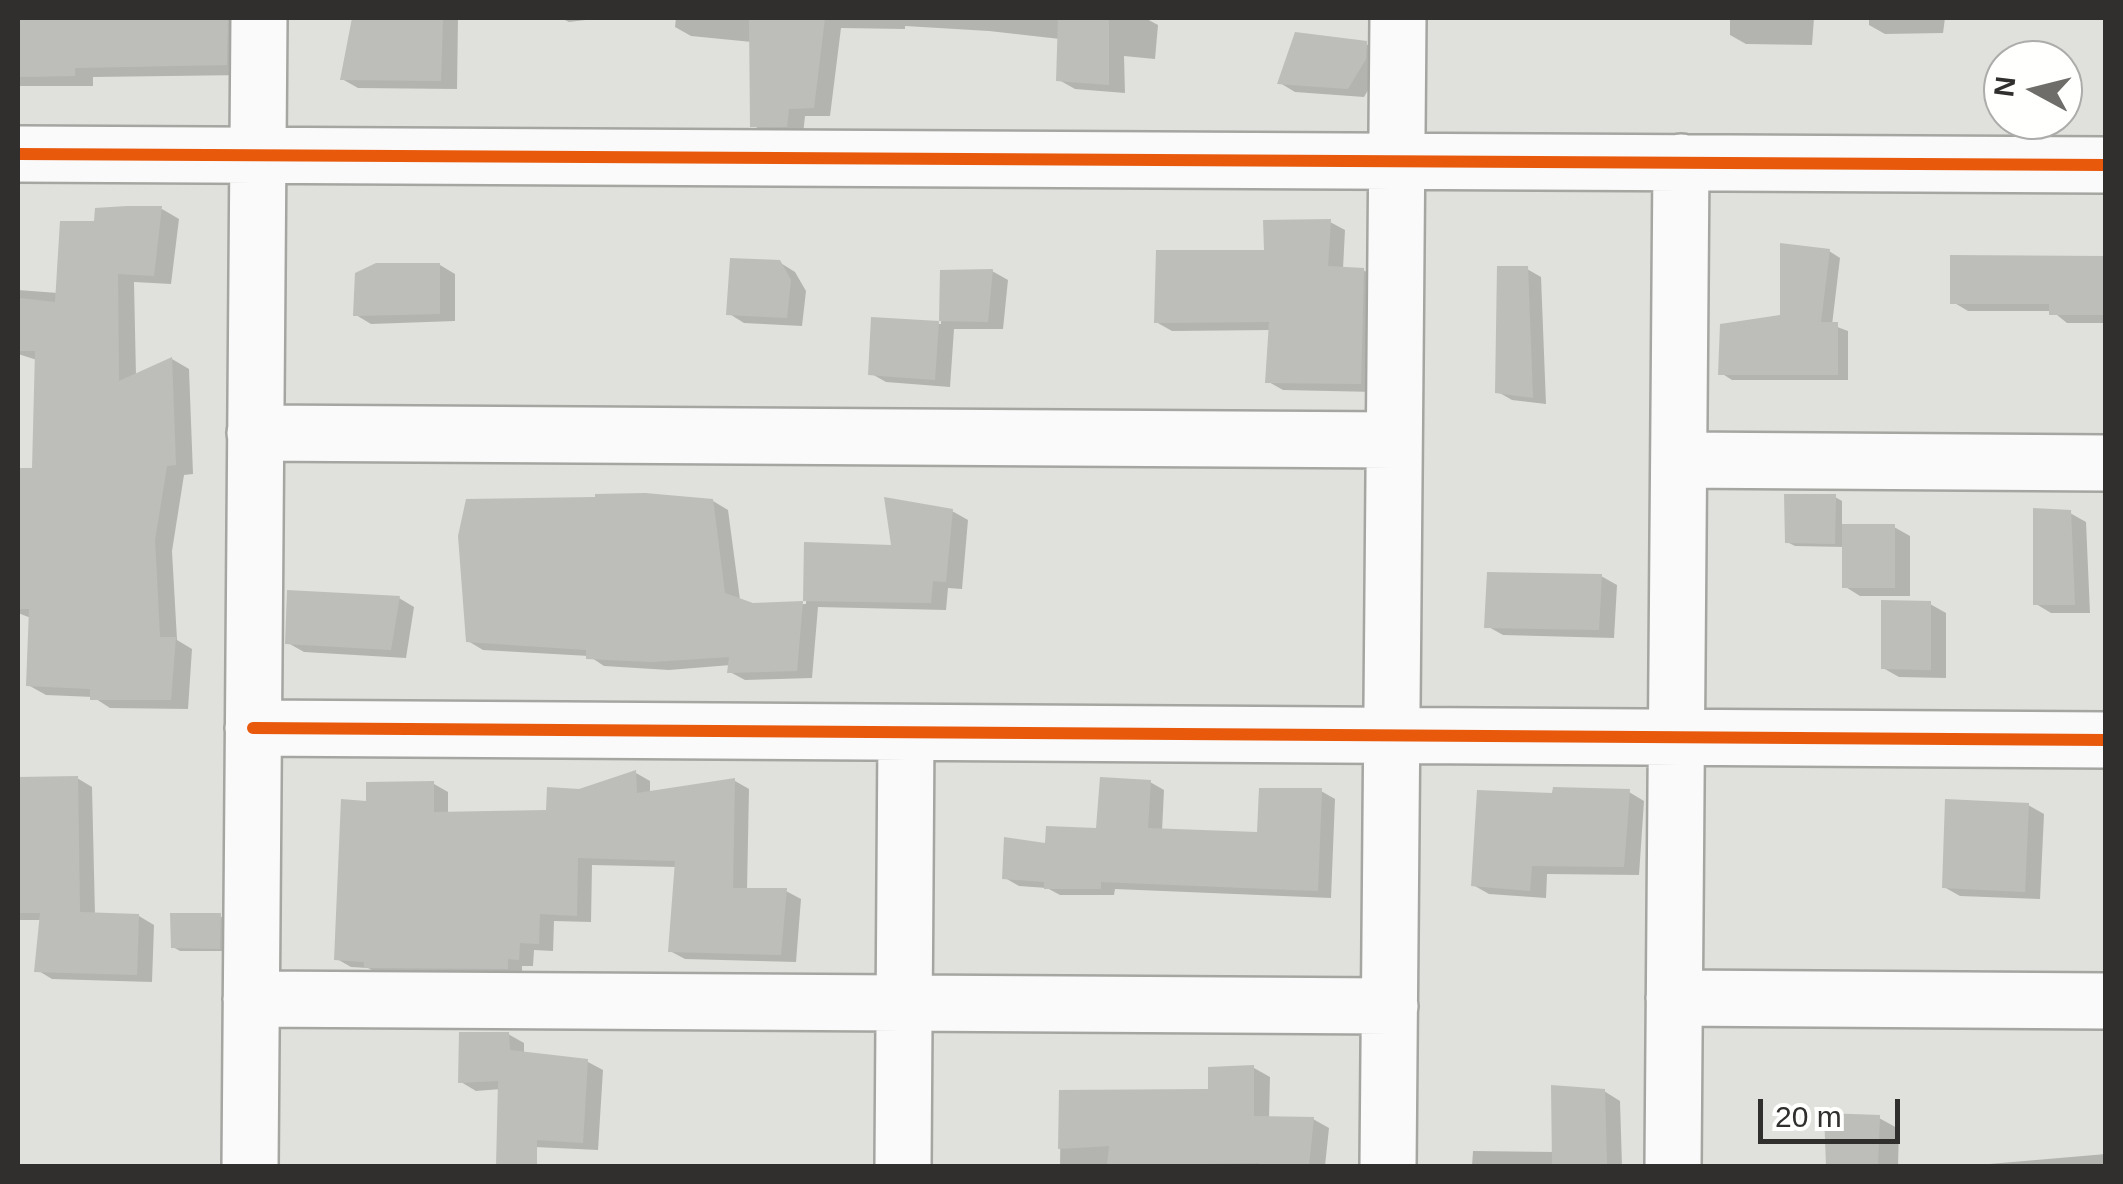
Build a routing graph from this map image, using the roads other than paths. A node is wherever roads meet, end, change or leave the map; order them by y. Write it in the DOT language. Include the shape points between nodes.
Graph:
graph roads {
  1 [pos="258,18"];
  2 [pos="1398,18"];
  3 [pos="18,154"];
  4 [pos="258,155"];
  5 [pos="1396,161"];
  6 [pos="1682,162"];
  7 [pos="2106,164"];
  8 [pos="255,433"];
  9 [pos="1394,440"];
  10 [pos="1679,460"];
  11 [pos="2106,462"];
  12 [pos="253,728"];
  13 [pos="906,733"];
  14 [pos="1392,735"];
  15 [pos="1676,738"];
  16 [pos="2106,740"];
  17 [pos="251,998"];
  18 [pos="1674,998"];
  19 [pos="2106,1001"];
  20 [pos="904,1003"];
  21 [pos="1390,1006"];
  22 [pos="250,1166"];
  23 [pos="903,1166"];
  24 [pos="1388,1166"];
  25 [pos="1674,1166"];
  1 -- 4 [label="street"];
  2 -- 5 [label="street"];
  3 -- 4 [label="street"];
  4 -- 5 [label="street"];
  4 -- 8 [label="street"];
  5 -- 6 [label="street"];
  5 -- 9 [label="street"];
  6 -- 7 [label="street"];
  6 -- 10 [label="street"];
  8 -- 9 [label="street"];
  8 -- 12 [label="street"];
  9 -- 14 [label="street"];
  10 -- 11 [label="street"];
  10 -- 15 [label="street"];
  12 -- 13 [label="street"];
  12 -- 17 [label="street"];
  13 -- 14 [label="street"];
  13 -- 20 [label="street"];
  14 -- 15 [label="street"];
  14 -- 21 [label="street"];
  15 -- 16 [label="street"];
  15 -- 18 [label="street"];
  17 -- 20 [label="street"];
  17 -- 22 [label="street"];
  18 -- 19 [label="street"];
  18 -- 25 [label="street"];
  20 -- 21 [label="street"];
  20 -- 23 [label="street"];
  21 -- 24 [label="street"];
}
